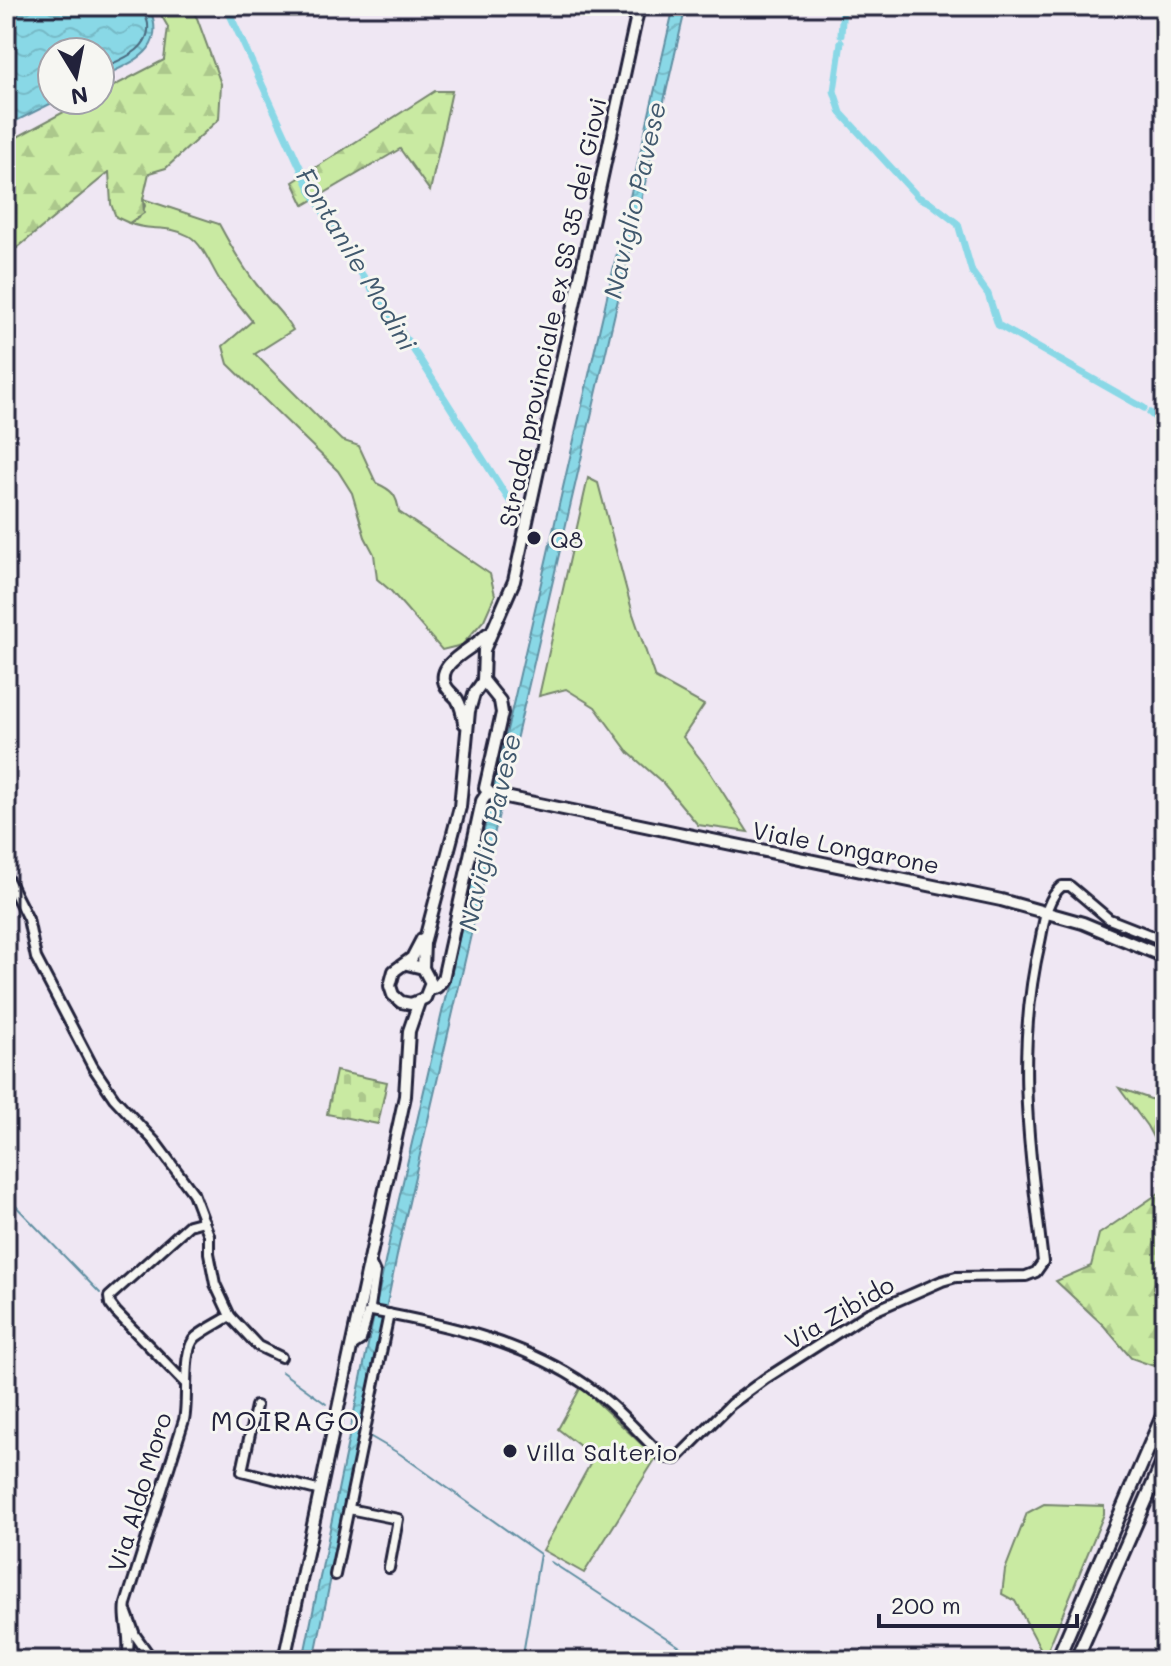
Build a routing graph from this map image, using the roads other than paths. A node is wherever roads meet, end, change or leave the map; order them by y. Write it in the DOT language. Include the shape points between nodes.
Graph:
graph roads {
  1 [pos="639,6"];
  2 [pos="496,623"];
  3 [pos="454,658"];
  4 [pos="483,675"];
  5 [pos="450,691"];
  6 [pos="476,692"];
  7 [pos="467,738"];
  8 [pos="491,794"];
  9 [pos="6,876"];
  10 [pos="1046,912"];
  11 [pos="428,926"];
  12 [pos="1165,941"];
  13 [pos="1165,957"];
  14 [pos="407,964"];
  15 [pos="423,968"];
  16 [pos="430,989"];
  17 [pos="401,1002"];
  18 [pos="419,1002"];
  19 [pos="409,1031"];
  20 [pos="204,1221"];
  21 [pos="370,1262"];
  22 [pos="372,1311"];
  23 [pos="389,1314"];
  24 [pos="230,1316"];
  25 [pos="352,1346"];
  26 [pos="281,1357"];
  27 [pos="186,1384"];
  28 [pos="256,1406"];
  29 [pos="1165,1410"];
  30 [pos="1165,1457"];
  31 [pos="321,1491"];
  32 [pos="349,1509"];
  33 [pos="389,1568"];
  34 [pos="335,1575"];
  35 [pos="126,1604"];
  36 [pos="151,1657"];
  37 [pos="126,1658"];
  38 [pos="284,1660"];
  39 [pos="1057,1660"];
  40 [pos="1076,1660"];
  1 -- 2 [label="main road, Strada provinciale ex SS 35 dei Giovi" via="514,581"];
  2 -- 3 [label="main road, Strada provinciale ex SS 35 dei Giovi"];
  2 -- 4 [label="main road, Strada provinciale ex SS 35 dei Giovi" via="483,653"];
  3 -- 4 [label="main road" via="472,658"];
  3 -- 5 [label="main road, Strada provinciale ex SS 35 dei Giovi" via="443,674"];
  4 -- 6 [label="main road, Strada provinciale ex SS 35 dei Giovi"];
  4 -- 8 [label="main road" via="502,709 485,788"];
  5 -- 6 [label="main road" via="462,696"];
  5 -- 7 [label="main road, Strada provinciale ex SS 35 dei Giovi" via="461,709"];
  6 -- 7 [label="main road, Strada provinciale ex SS 35 dei Giovi"];
  7 -- 11 [label="main road, Strada provinciale ex SS 35 dei Giovi" via="460,807"];
  8 -- 10 [label="main road, Viale Longarone"];
  8 -- 16 [label="main road" via="482,801 443,979"];
  9 -- 20 [label="street" via="28,919 36,958 93,1067 193,1193"];
  10 -- 12 [label="street" via="1055,891 1070,886 1109,919"];
  10 -- 13 [label="main road, Viale Longarone"];
  10 -- 23 [label="street, Via Zibido" via="1025,1051 1026,1117 1043,1262 1036,1272 956,1277 876,1310 765,1379 672,1460 602,1397 551,1365 483,1335"];
  11 -- 14 [label="main road, Strada provinciale ex SS 35 dei Giovi"];
  11 -- 15 [label="main road, Strada provinciale ex SS 35 dei Giovi"];
  14 -- 15 [label="main road"];
  14 -- 17 [label="main road, Strada provinciale ex SS 35 dei Giovi" via="394,971 390,981"];
  15 -- 16 [label="main road, Strada provinciale ex SS 35 dei Giovi"];
  16 -- 18 [label="main road"];
  17 -- 18 [label="main road"];
  17 -- 19 [label="main road"];
  18 -- 19 [label="main road"];
  19 -- 21 [label="main road" via="405,1096"];
  20 -- 24 [label="street" via="211,1270"];
  20 -- 27 [label="street" via="190,1224 109,1297 116,1312"];
  21 -- 22 [label="street" via="375,1273"];
  21 -- 25 [label="main road"];
  22 -- 23 [label="street, Via Zibido"];
  22 -- 25 [label="street" via="361,1340"];
  23 -- 32 [label="street"];
  24 -- 26 [label="street" via="258,1346"];
  24 -- 27 [label="street, Via Aldo Moro" via="190,1345"];
  25 -- 31 [label="main road"];
  27 -- 35 [label="street, Via Aldo Moro" via="184,1420"];
  28 -- 31 [label="street" via="242,1471"];
  29 -- 39 [label="highway"];
  30 -- 40 [label="highway"];
  31 -- 38 [label="main road"];
  32 -- 33 [label="street" via="398,1519"];
  32 -- 34 [label="street"];
  35 -- 36 [label="street, Via Aldo Moro" via="132,1628"];
  35 -- 37 [label="street, Via Aldo Moro"];
  36 -- 37 [label="street" via="136,1650"];
}
